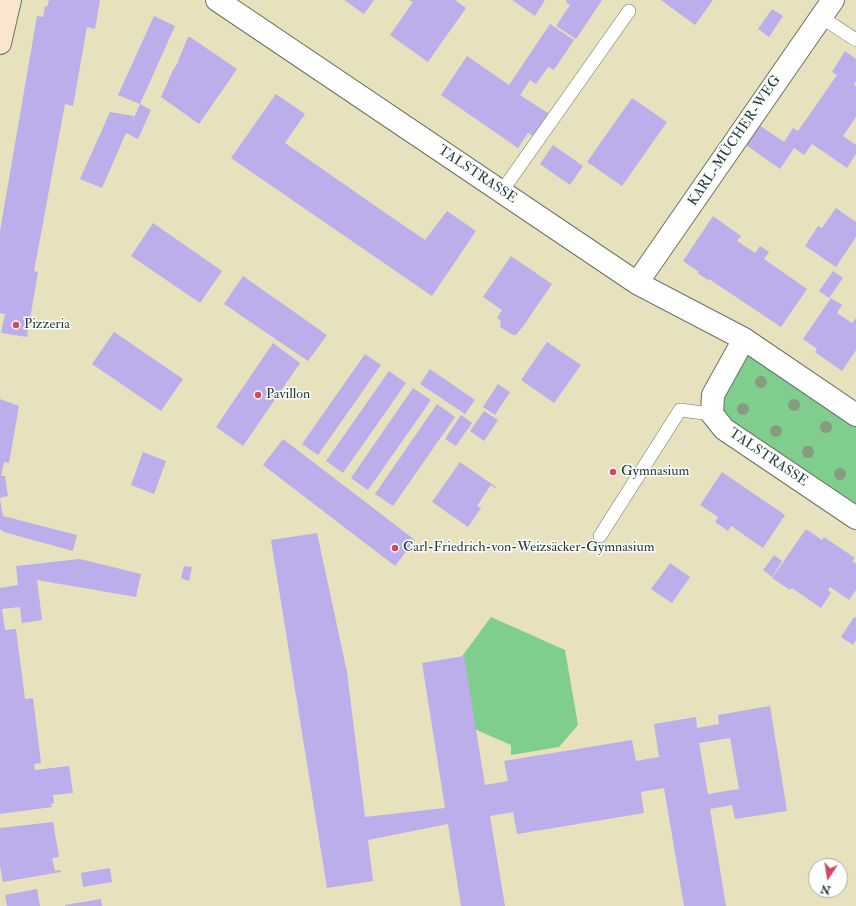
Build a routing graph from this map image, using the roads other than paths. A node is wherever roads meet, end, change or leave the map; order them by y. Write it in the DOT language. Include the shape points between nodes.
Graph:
graph roads {
  1 [pos="8,0"];
  2 [pos="217,0"];
  3 [pos="827,8"];
  4 [pos="629,11"];
  5 [pos="1,32"];
  6 [pos="856,40"];
  7 [pos="502,191"];
  8 [pos="637,283"];
  9 [pos="744,339"];
  10 [pos="712,414"];
  11 [pos="856,415"];
  12 [pos="856,518"];
  13 [pos="600,536"];
  1 -- 5 [label="street"];
  2 -- 7 [label="street, TALSTRASSE"];
  3 -- 6 [label="lane"];
  3 -- 8 [label="street, KARL-MÜCHER-WEG"];
  4 -- 7 [label="lane"];
  7 -- 8 [label="street, TALSTRASSE"];
  8 -- 9 [label="street, TALSTRASSE"];
  9 -- 10 [label="street" via="713,395"];
  9 -- 11 [label="street, TALSTRASSE"];
  10 -- 12 [label="street, TALSTRASSE" via="724,429"];
  10 -- 13 [label="lane" via="680,410"];
}
